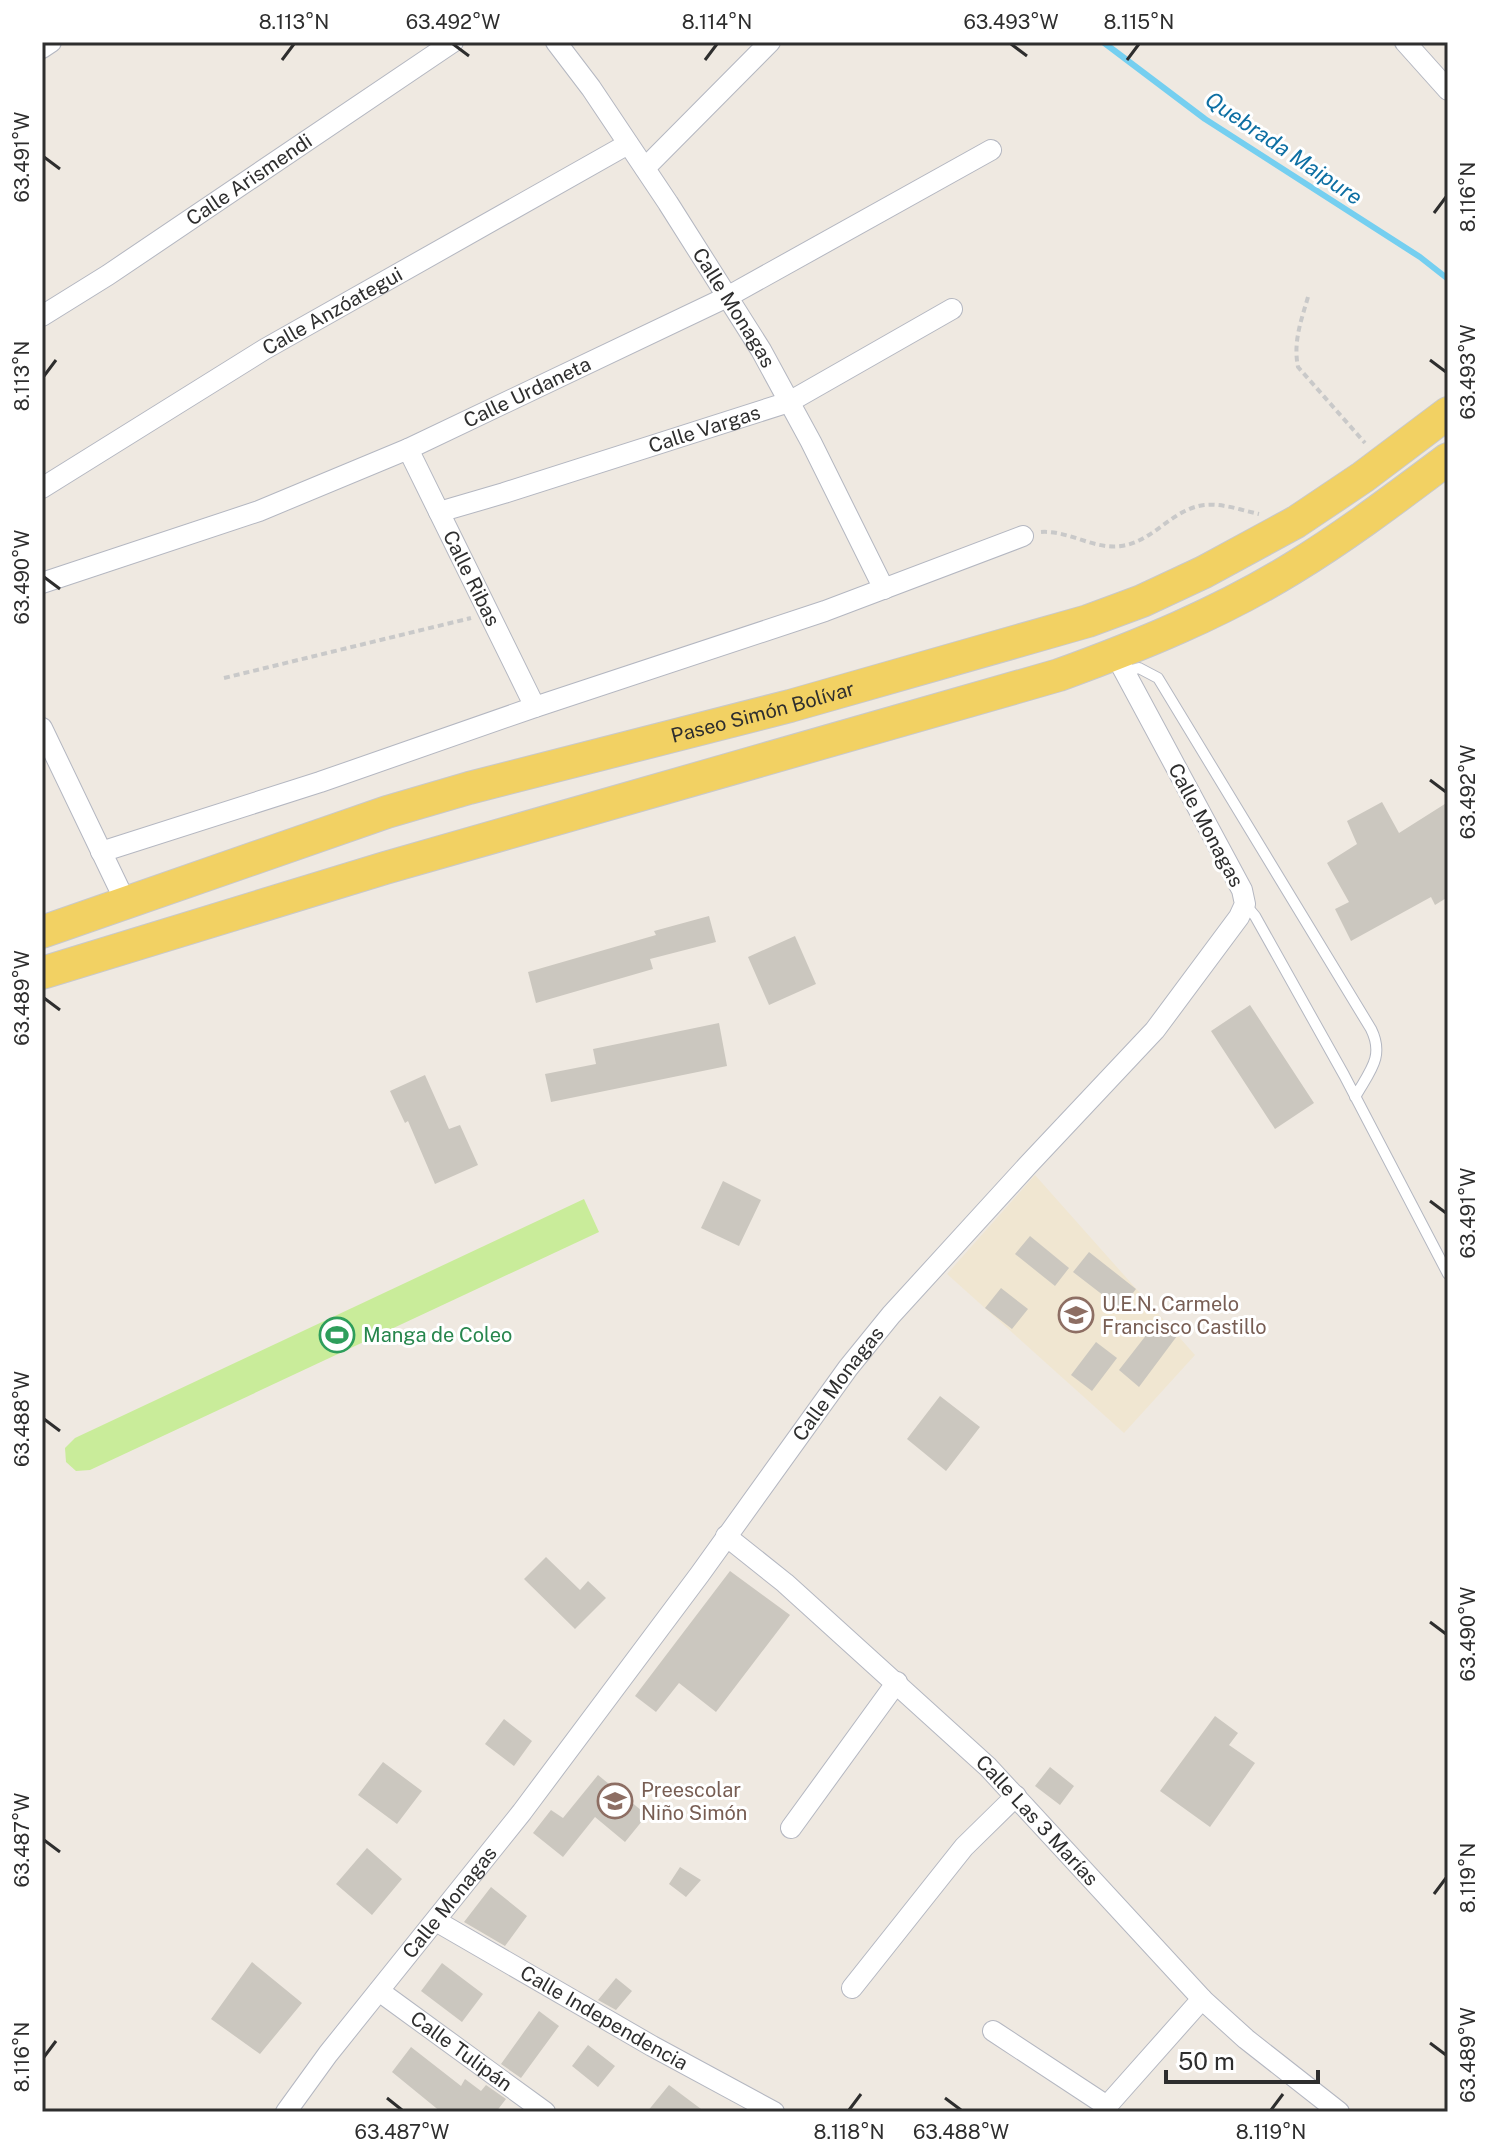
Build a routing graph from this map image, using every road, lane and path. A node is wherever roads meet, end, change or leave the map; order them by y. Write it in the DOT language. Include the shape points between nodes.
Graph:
graph roads {
  1 [pos="51,42"];
  2 [pos="453,42"];
  3 [pos="556,42"];
  4 [pos="770,42"];
  5 [pos="1405,42"];
  6 [pos="42,48"];
  7 [pos="1448,90"];
  8 [pos="628,144"];
  9 [pos="991,150"];
  10 [pos="645,168"];
  11 [pos="727,297"];
  12 [pos="1308,297"];
  13 [pos="952,309"];
  14 [pos="42,316"];
  15 [pos="789,402"];
  16 [pos="1448,413"];
  17 [pos="408,449"];
  18 [pos="1448,459"];
  19 [pos="1383,462"];
  20 [pos="42,488"];
  21 [pos="439,512"];
  22 [pos="1296,522"];
  23 [pos="1023,536"];
  24 [pos="42,583"];
  25 [pos="884,589"];
  26 [pos="489,614"];
  27 [pos="1120,663"];
  28 [pos="224,678"];
  29 [pos="535,707"];
  30 [pos="42,728"];
  31 [pos="101,852"];
  32 [pos="126,903"];
  33 [pos="1245,904"];
  34 [pos="42,932"];
  35 [pos="42,973"];
  36 [pos="1355,1097"];
  37 [pos="1448,1274"];
  38 [pos="726,1536"];
  39 [pos="897,1682"];
  40 [pos="1016,1796"];
  41 [pos="791,1828"];
  42 [pos="436,1921"];
  43 [pos="852,1988"];
  44 [pos="379,1991"];
  45 [pos="1202,1999"];
  46 [pos="993,2031"];
  47 [pos="286,2112"];
  48 [pos="545,2112"];
  49 [pos="774,2112"];
  50 [pos="1339,2112"];
  1 -- 6 [label="street"];
  2 -- 14 [label="street, Calle Arismendi"];
  3 -- 8 [label="street, Calle Monagas"];
  4 -- 10 [label="street"];
  5 -- 7 [label="street"];
  8 -- 10 [label="street, Calle Monagas"];
  8 -- 20 [label="street, Calle Anzóategui" via="265,349"];
  9 -- 11 [label="street, Calle Urdaneta"];
  10 -- 11 [label="street, Calle Monagas"];
  11 -- 15 [label="street, Calle Monagas"];
  11 -- 17 [label="street, Calle Urdaneta"];
  12 -- 19 [label="path" via="1297,335 1298,367"];
  13 -- 15 [label="street, Calle Vargas"];
  15 -- 21 [label="street, Calle Vargas"];
  15 -- 25 [label="street, Calle Monagas"];
  16 -- 19 [label="main road, Paseo Simón Bolívar"];
  17 -- 21 [label="street, Calle Ribas"];
  17 -- 24 [label="street, Calle Urdaneta" via="259,511"];
  18 -- 27 [label="main road" via="1290,570"];
  19 -- 22 [label="main road, Paseo Simón Bolívar"];
  21 -- 26 [label="street, Calle Ribas"];
  22 -- 23 [label="path" via="1206,505 1117,547 1046,531"];
  22 -- 32 [label="main road, Paseo Simón Bolívar" via="1204,572 1088,621 790,706 469,788"];
  23 -- 25 [label="street"];
  25 -- 29 [label="street"];
  26 -- 28 [label="path"];
  26 -- 29 [label="street, Calle Ribas"];
  27 -- 33 [label="street, Calle Monagas"];
  27 -- 35 [label="main road" via="385,868"];
  27 -- 36 [label="lane" via="1158,678 1371,1029 1378,1042 1377,1059"];
  29 -- 31 [label="street"];
  30 -- 31 [label="street"];
  31 -- 32 [label="street"];
  32 -- 34 [label="main road, Paseo Simón Bolívar"];
  33 -- 36 [label="lane"];
  33 -- 38 [label="street, Calle Monagas" via="1155,1030 891,1315"];
  36 -- 37 [label="lane"];
  38 -- 39 [label="street, Calle Las 3 Marías"];
  38 -- 42 [label="street, Calle Monagas"];
  39 -- 40 [label="street, Calle Las 3 Marías"];
  39 -- 41 [label="street"];
  40 -- 43 [label="street" via="955,1857"];
  40 -- 45 [label="street, Calle Las 3 Marías"];
  42 -- 44 [label="street, Calle Monagas"];
  42 -- 49 [label="street, Calle Independencia"];
  44 -- 47 [label="street, Calle Monagas"];
  44 -- 48 [label="street, Calle Tulipán"];
  45 -- 46 [label="street" via="1107,2106"];
  45 -- 50 [label="street, Calle Las 3 Marías"];
}
